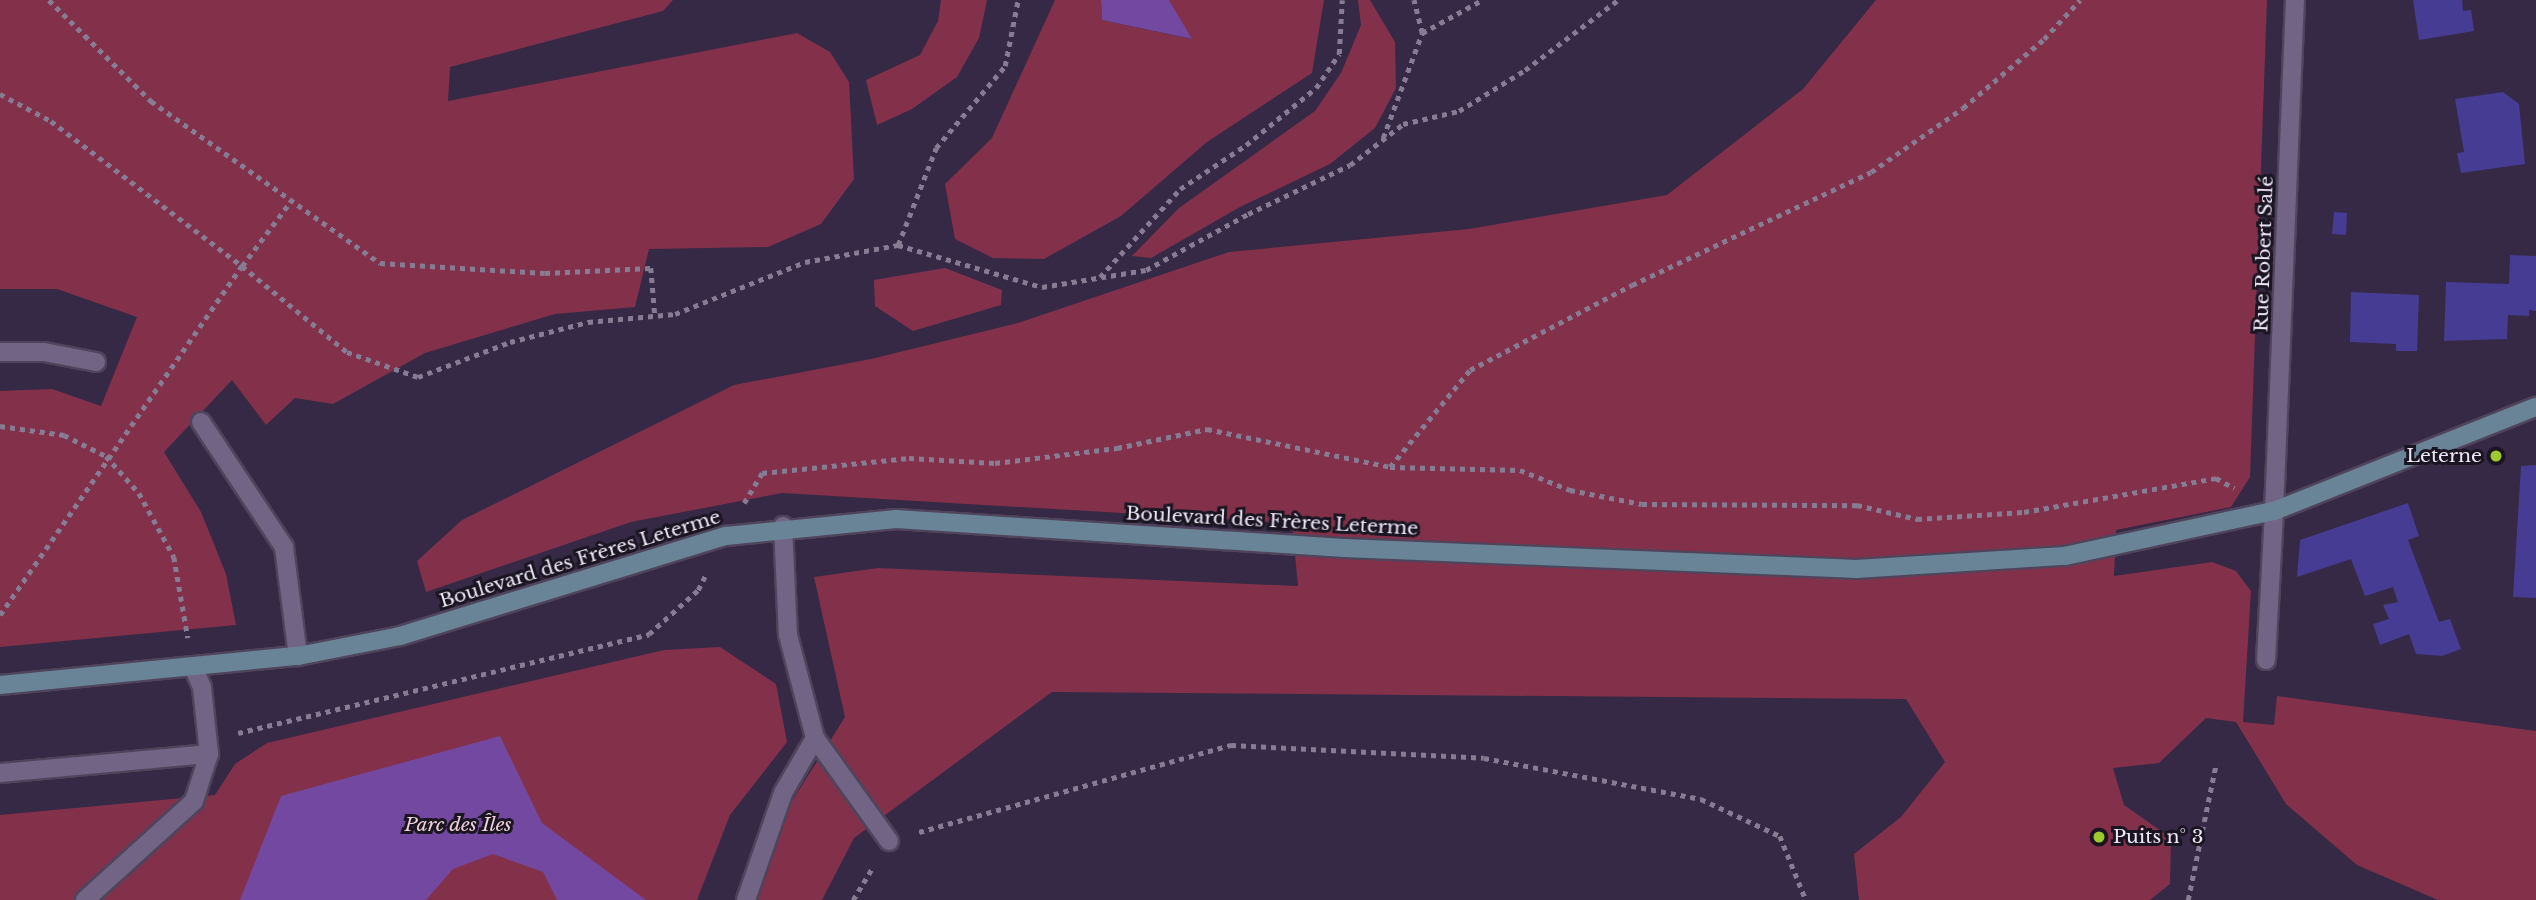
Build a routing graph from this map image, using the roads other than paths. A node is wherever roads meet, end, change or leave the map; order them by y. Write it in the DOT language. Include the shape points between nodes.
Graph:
graph roads {
  1 [pos="2295,0"];
  2 [pos="0,352"];
  3 [pos="96,362"];
  4 [pos="2536,407"];
  5 [pos="201,422"];
  6 [pos="2274,510"];
  7 [pos="783,526"];
  8 [pos="298,656"];
  9 [pos="2266,660"];
  10 [pos="193,667"];
  11 [pos="0,685"];
  12 [pos="816,738"];
  13 [pos="209,754"];
  14 [pos="0,773"];
  15 [pos="889,841"];
  16 [pos="85,900"];
  17 [pos="746,900"];
  1 -- 6 [label="street, Rue Robert Salé"];
  2 -- 3 [label="street" via="44,352"];
  4 -- 6 [label="street, Boulevard des Frères Leterme"];
  5 -- 8 [label="street" via="284,547"];
  6 -- 7 [label="street, Boulevard des Frères Leterme" via="2066,556 1856,569 1344,548 896,519"];
  6 -- 9 [label="street, Rue Robert Salé"];
  7 -- 8 [label="street, Boulevard des Frères Leterme" via="652,556 400,636"];
  7 -- 12 [label="street" via="788,635"];
  8 -- 10 [label="street, Boulevard des Frères Leterme"];
  10 -- 11 [label="street, Boulevard des Frères Leterme"];
  10 -- 13 [label="street" via="202,687"];
  12 -- 15 [label="street"];
  12 -- 17 [label="street" via="783,793"];
  13 -- 14 [label="street"];
  13 -- 16 [label="street" via="194,801"];
}
